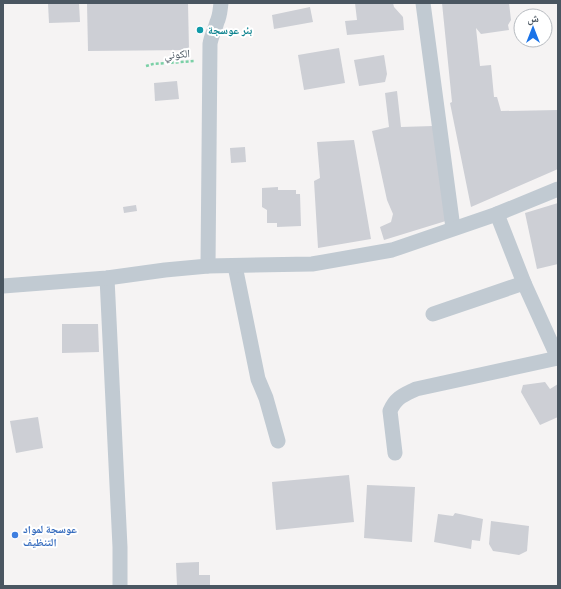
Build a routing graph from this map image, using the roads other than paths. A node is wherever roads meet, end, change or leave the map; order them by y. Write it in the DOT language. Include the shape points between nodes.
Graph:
graph roads {
  1 [pos="221,3"];
  2 [pos="422,3"];
  3 [pos="558,189"];
  4 [pos="497,214"];
  5 [pos="453,228"];
  6 [pos="208,266"];
  7 [pos="235,266"];
  8 [pos="107,278"];
  9 [pos="524,283"];
  10 [pos="3,286"];
  11 [pos="433,314"];
  12 [pos="558,358"];
  13 [pos="278,441"];
  14 [pos="395,453"];
  15 [pos="120,586"];
  1 -- 6 [label="street" via="217,23 210,39"];
  2 -- 5 [label="street"];
  3 -- 4 [label="street"];
  4 -- 5 [label="street"];
  4 -- 9 [label="street"];
  5 -- 7 [label="street" via="392,250 312,264"];
  6 -- 7 [label="street"];
  6 -- 8 [label="street"];
  7 -- 13 [label="street" via="258,379"];
  8 -- 10 [label="street"];
  8 -- 15 [label="street"];
  9 -- 11 [label="street"];
  9 -- 12 [label="street"];
  12 -- 14 [label="street" via="416,389 398,398 390,411"];
}
